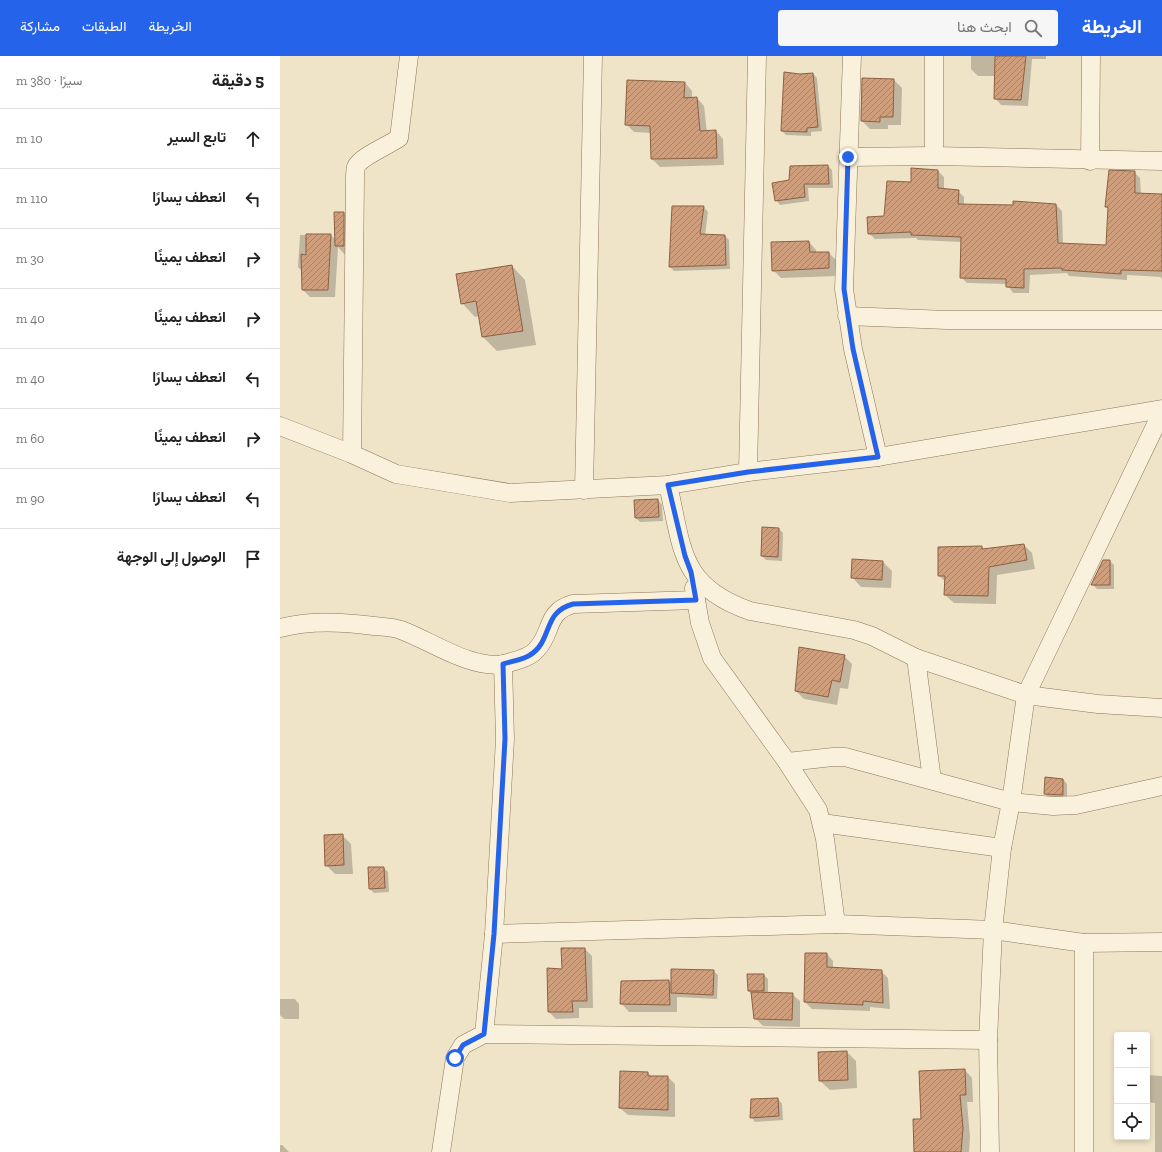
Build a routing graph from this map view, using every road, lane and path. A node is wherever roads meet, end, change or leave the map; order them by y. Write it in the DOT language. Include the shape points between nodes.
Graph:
graph roads {
  1 [pos="409,56"];
  2 [pos="592,56"];
  3 [pos="757,56"];
  4 [pos="852,56"];
  5 [pos="934,56"];
  6 [pos="1091,56"];
  7 [pos="934,156"];
  8 [pos="848,157"];
  9 [pos="1090,161"];
  10 [pos="1162,161"];
  11 [pos="847,316"];
  12 [pos="1162,320"];
  13 [pos="1162,409"];
  14 [pos="1162,412"];
  15 [pos="280,426"];
  16 [pos="352,454"];
  17 [pos="878,457"];
  18 [pos="748,472"];
  19 [pos="668,485"];
  20 [pos="584,490"];
  21 [pos="691,572"];
  22 [pos="696,600"];
  23 [pos="280,628"];
  24 [pos="916,658"];
  25 [pos="503,664"];
  26 [pos="1026,695"];
  27 [pos="1162,708"];
  28 [pos="787,762"];
  29 [pos="932,780"];
  30 [pos="1162,786"];
  31 [pos="1011,802"];
  32 [pos="822,823"];
  33 [pos="1002,848"];
  34 [pos="836,924"];
  35 [pos="993,930"];
  36 [pos="494,934"];
  37 [pos="1084,942"];
  38 [pos="1162,942"];
  39 [pos="484,1034"];
  40 [pos="988,1040"];
  41 [pos="441,1152"];
  42 [pos="990,1152"];
  43 [pos="1084,1152"];
  1 -- 16 [label="street" via="399,138 384,149 366,156 357,166"];
  2 -- 20 [label="street"];
  3 -- 18 [label="street"];
  4 -- 8 [label="street"];
  5 -- 7 [label="street"];
  6 -- 9 [label="street"];
  7 -- 8 [label="street"];
  7 -- 9 [label="street"];
  8 -- 11 [label="street" via="844,289"];
  9 -- 10 [label="street"];
  11 -- 12 [label="street" via="947,320"];
  11 -- 17 [label="street"];
  13 -- 17 [label="street"];
  14 -- 26 [label="street"];
  15 -- 16 [label="street"];
  16 -- 20 [label="street" via="396,474 510,493"];
  17 -- 18 [label="street"];
  18 -- 19 [label="street"];
  19 -- 20 [label="street"];
  19 -- 21 [label="street"];
  21 -- 22 [label="street"];
  21 -- 24 [label="street" via="705,588 734,605 750,611 854,630"];
  22 -- 25 [label="street" via="565,606 552,618 538,649 530,656"];
  22 -- 28 [label="street" via="700,623 712,658"];
  23 -- 25 [label="street" via="305,623 332,622 388,627 400,629 464,658 487,664"];
  24 -- 26 [label="street"];
  24 -- 29 [label="street"];
  25 -- 36 [label="street" via="505,739"];
  26 -- 27 [label="street" via="1098,704"];
  26 -- 31 [label="street"];
  28 -- 29 [label="street" via="845,757"];
  28 -- 32 [label="street" via="818,810"];
  29 -- 31 [label="street"];
  30 -- 31 [label="street" via="1066,806"];
  31 -- 33 [label="street"];
  32 -- 33 [label="street"];
  32 -- 34 [label="street"];
  33 -- 35 [label="street"];
  34 -- 35 [label="street"];
  34 -- 36 [label="street"];
  35 -- 37 [label="street"];
  35 -- 40 [label="street"];
  36 -- 39 [label="street"];
  37 -- 38 [label="street"];
  37 -- 43 [label="street"];
  39 -- 40 [label="street"];
  39 -- 41 [label="street" via="463,1045 455,1058"];
  40 -- 42 [label="street"];
}
